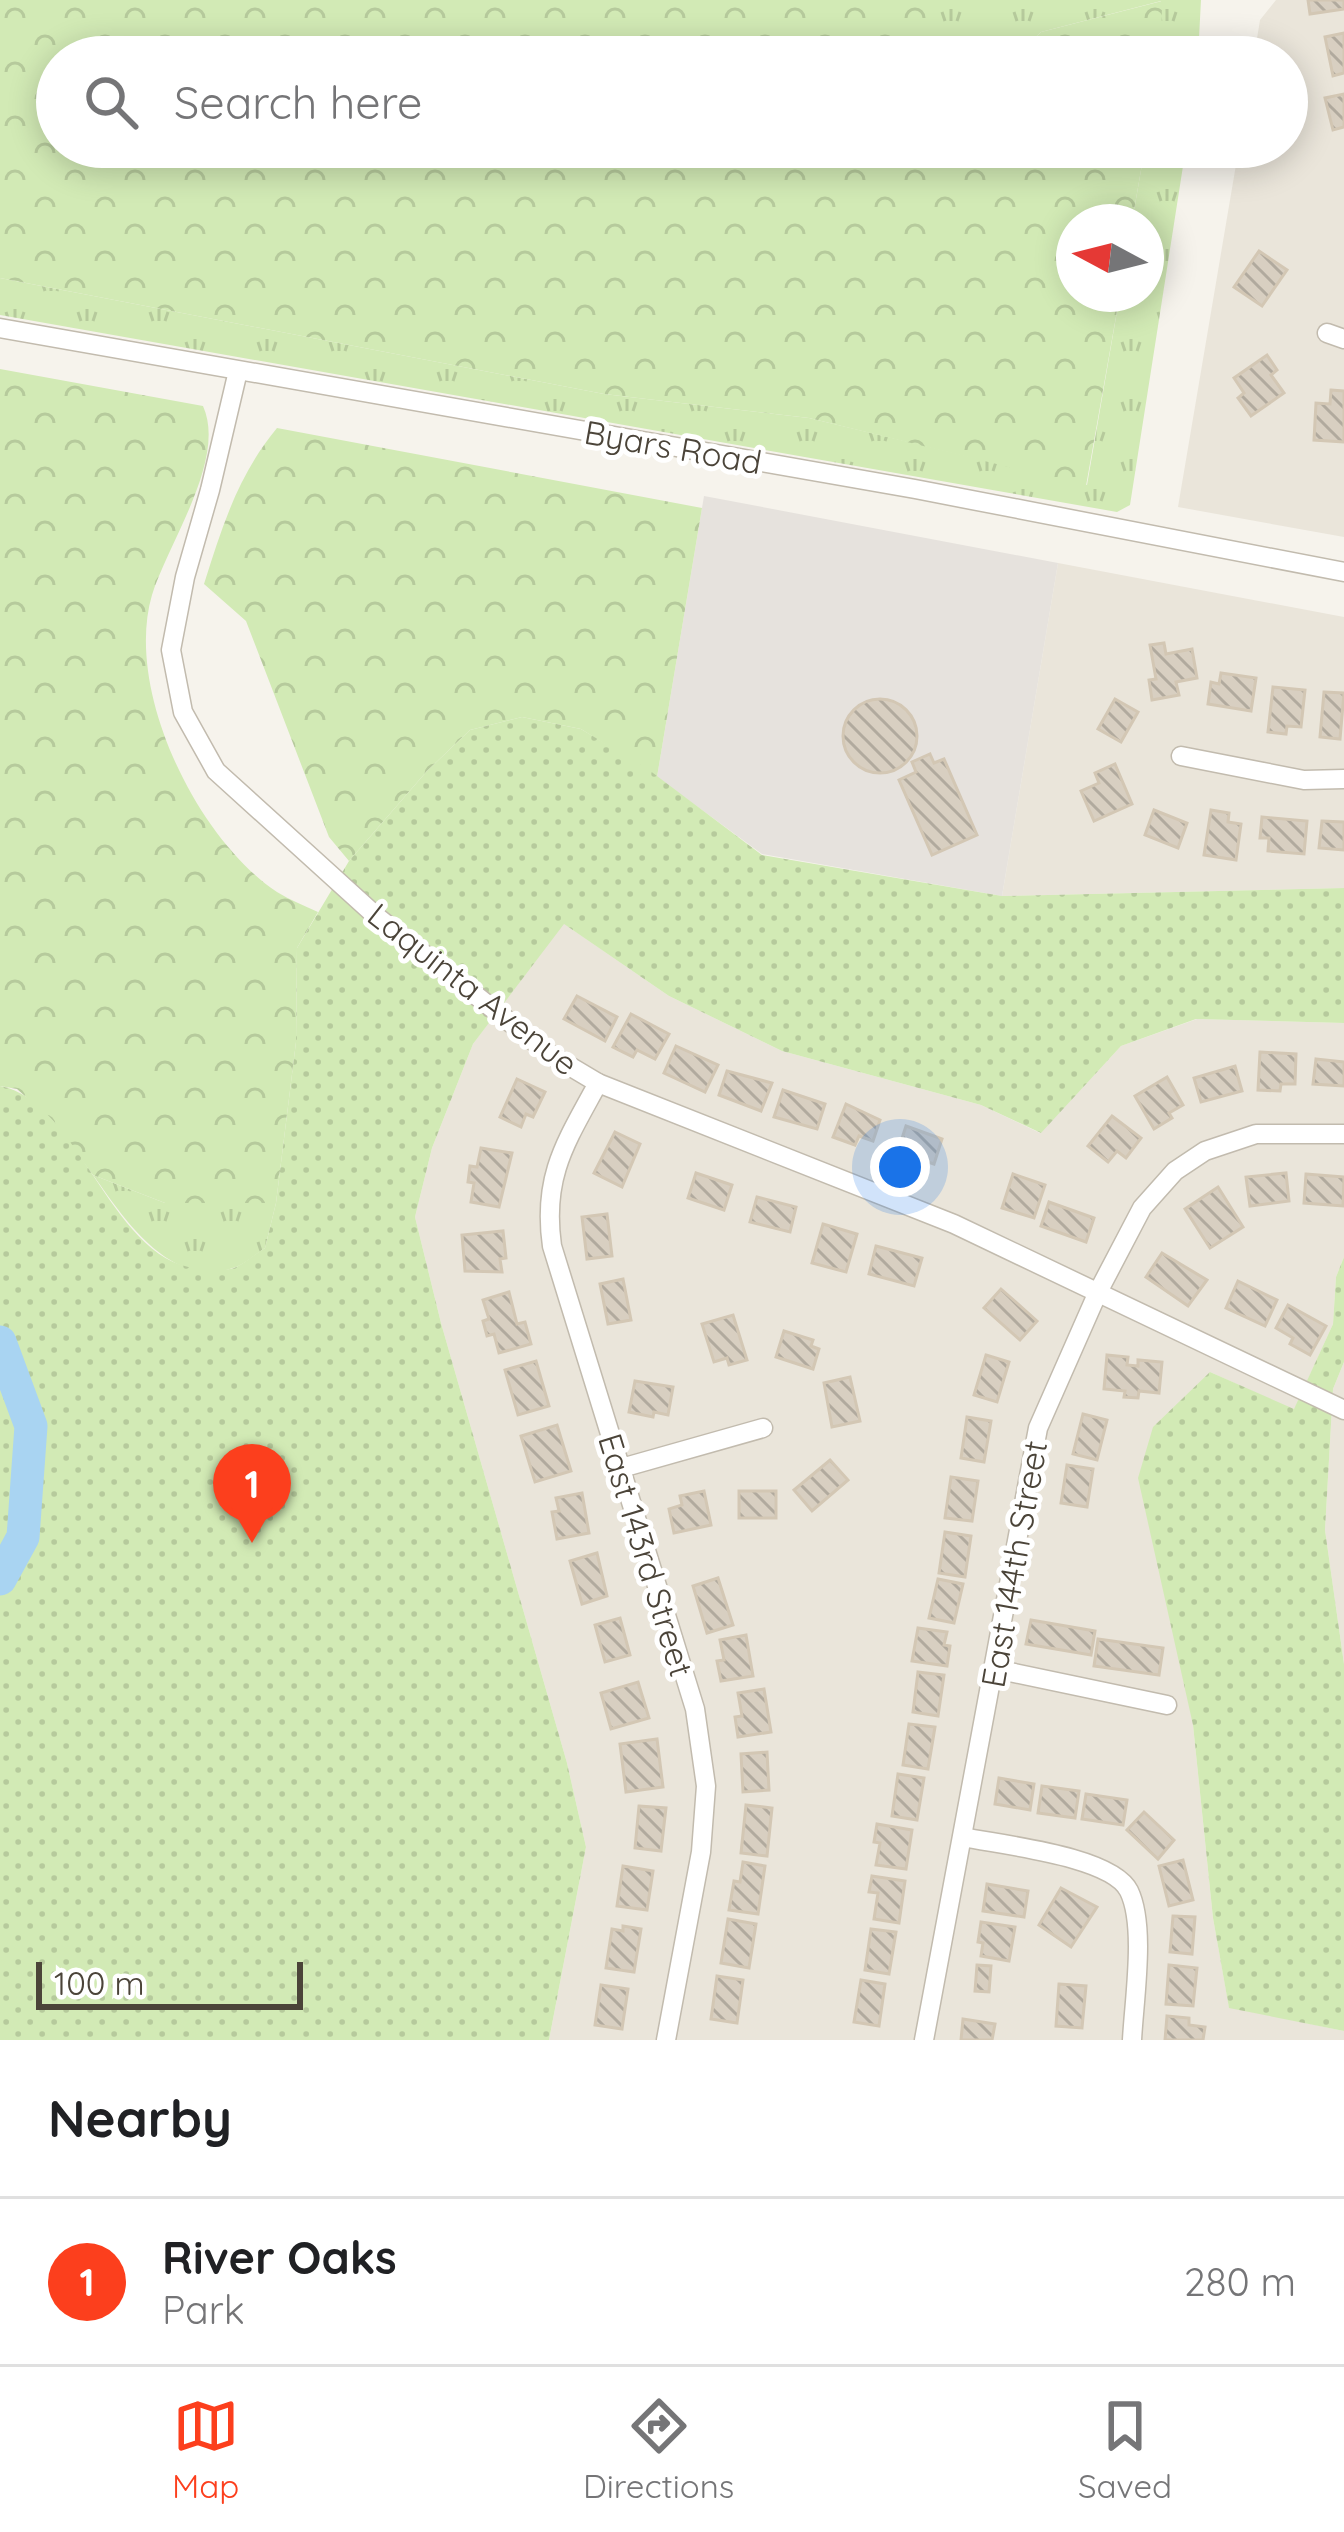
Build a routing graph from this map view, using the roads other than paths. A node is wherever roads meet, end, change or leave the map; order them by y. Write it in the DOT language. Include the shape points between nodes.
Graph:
graph roads {
  1 [pos="0,328"];
  2 [pos="238,371"];
  3 [pos="1344,572"];
  4 [pos="1181,756"];
  5 [pos="1344,779"];
  6 [pos="598,1084"];
  7 [pos="1344,1134"];
  8 [pos="1098,1292"];
  9 [pos="1344,1409"];
  10 [pos="763,1428"];
  11 [pos="619,1469"];
  12 [pos="995,1669"];
  13 [pos="1167,1705"];
  14 [pos="963,1838"];
  15 [pos="666,2040"];
  16 [pos="924,2040"];
  17 [pos="1132,2040"];
  1 -- 2 [label="street, Byars Road"];
  2 -- 3 [label="street, Byars Road"];
  2 -- 6 [label="street, Laquinta Avenue" via="171,650 183,712 216,771 376,916"];
  4 -- 5 [label="street" via="1304,780"];
  6 -- 8 [label="street, Laquinta Avenue" via="954,1224"];
  6 -- 11 [label="street, East 143rd Street" via="558,1157 548,1216"];
  7 -- 8 [label="street, East 144th Street" via="1256,1133 1205,1151 1142,1208"];
  8 -- 9 [label="street, Laquinta Avenue"];
  8 -- 12 [label="street, East 144th Street" via="1038,1428"];
  10 -- 11 [label="street"];
  11 -- 15 [label="street, East 143rd Street" via="695,1709 706,1786"];
  12 -- 13 [label="street"];
  12 -- 14 [label="street, East 144th Street"];
  14 -- 16 [label="street, East 144th Street"];
  14 -- 17 [label="street" via="1099,1866 1119,1878 1137,1922"];
}
